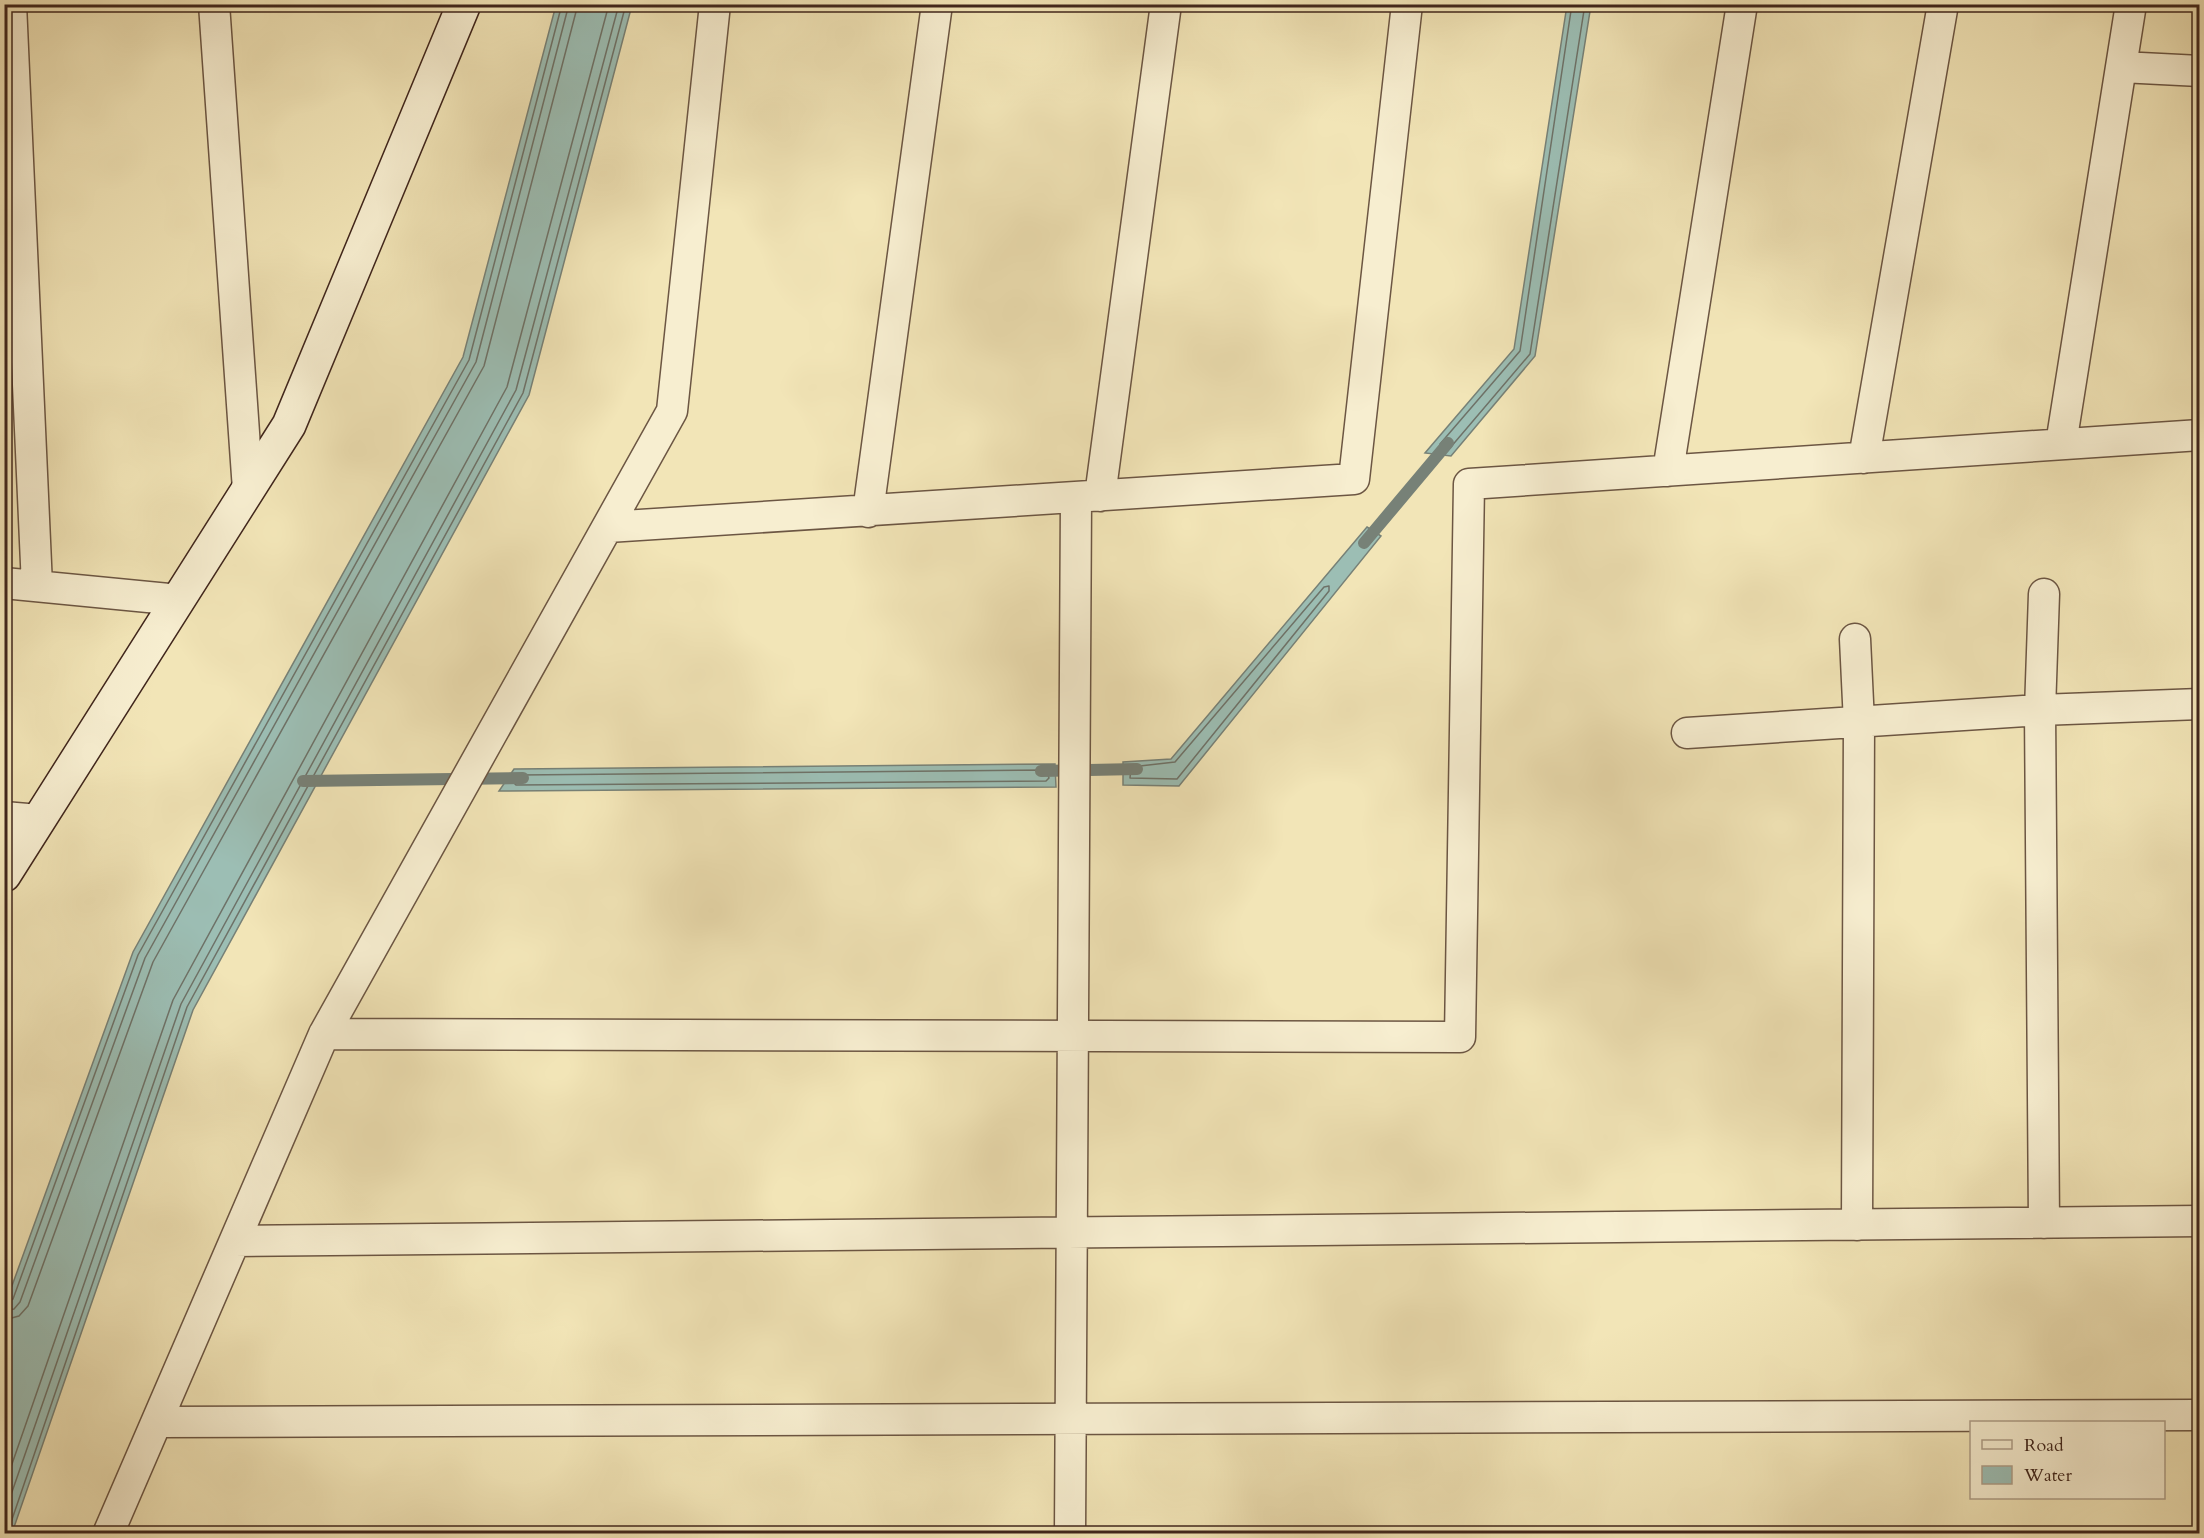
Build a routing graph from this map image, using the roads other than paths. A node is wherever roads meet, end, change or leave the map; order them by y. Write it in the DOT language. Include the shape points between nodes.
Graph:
graph roads {
  1 [pos="11,4"];
  2 [pos="214,4"];
  3 [pos="464,4"];
  4 [pos="715,4"];
  5 [pos="937,4"];
  6 [pos="1166,4"];
  7 [pos="1407,4"];
  8 [pos="1742,4"];
  9 [pos="1943,4"];
  10 [pos="2131,4"];
  11 [pos="2121,67"];
  12 [pos="2199,71"];
  13 [pos="2199,435"];
  14 [pos="2061,444"];
  15 [pos="1864,458"];
  16 [pos="1668,471"];
  17 [pos="248,490"];
  18 [pos="1088,497"];
  19 [pos="868,512"];
  20 [pos="608,527"];
  21 [pos="4,583"];
  22 [pos="37,586"];
  23 [pos="2044,594"];
  24 [pos="179,600"];
  25 [pos="1855,639"];
  26 [pos="2199,704"];
  27 [pos="2040,710"];
  28 [pos="1859,723"];
  29 [pos="1687,734"];
  30 [pos="4,817"];
  31 [pos="39,820"];
  32 [pos="4,875"];
  33 [pos="324,1034"];
  34 [pos="1073,1036"];
  35 [pos="2199,1221"];
  36 [pos="2044,1223"];
  37 [pos="1857,1225"];
  38 [pos="1072,1232"];
  39 [pos="235,1240"];
  40 [pos="2199,1415"];
  41 [pos="1071,1419"];
  42 [pos="157,1422"];
  43 [pos="108,1533"];
  44 [pos="1070,1533"];
  1 -- 22 [label="street"];
  2 -- 17 [label="street"];
  3 -- 17 [label="street" via="289,424"];
  4 -- 20 [label="street" via="672,411"];
  5 -- 19 [label="street"];
  6 -- 18 [label="street"];
  7 -- 18 [label="street" via="1354,479"];
  8 -- 16 [label="street"];
  9 -- 15 [label="street"];
  10 -- 11 [label="street"];
  11 -- 12 [label="street"];
  11 -- 14 [label="street"];
  13 -- 14 [label="street"];
  14 -- 15 [label="street"];
  15 -- 16 [label="street"];
  16 -- 34 [label="street" via="1469,484 1460,1037"];
  17 -- 24 [label="street"];
  18 -- 19 [label="street"];
  18 -- 34 [label="street"];
  19 -- 20 [label="street"];
  20 -- 33 [label="street"];
  21 -- 22 [label="street"];
  22 -- 24 [label="street"];
  23 -- 27 [label="street"];
  24 -- 31 [label="street"];
  25 -- 28 [label="street"];
  26 -- 27 [label="street"];
  27 -- 28 [label="street"];
  27 -- 36 [label="street"];
  28 -- 29 [label="street"];
  28 -- 37 [label="street"];
  30 -- 31 [label="street"];
  31 -- 32 [label="street"];
  33 -- 34 [label="street"];
  33 -- 39 [label="street"];
  34 -- 38 [label="street"];
  35 -- 36 [label="street"];
  36 -- 37 [label="street"];
  37 -- 38 [label="street"];
  38 -- 39 [label="street"];
  38 -- 41 [label="street"];
  39 -- 42 [label="street"];
  40 -- 41 [label="street"];
  41 -- 42 [label="street"];
  41 -- 44 [label="street"];
  42 -- 43 [label="street"];
}
